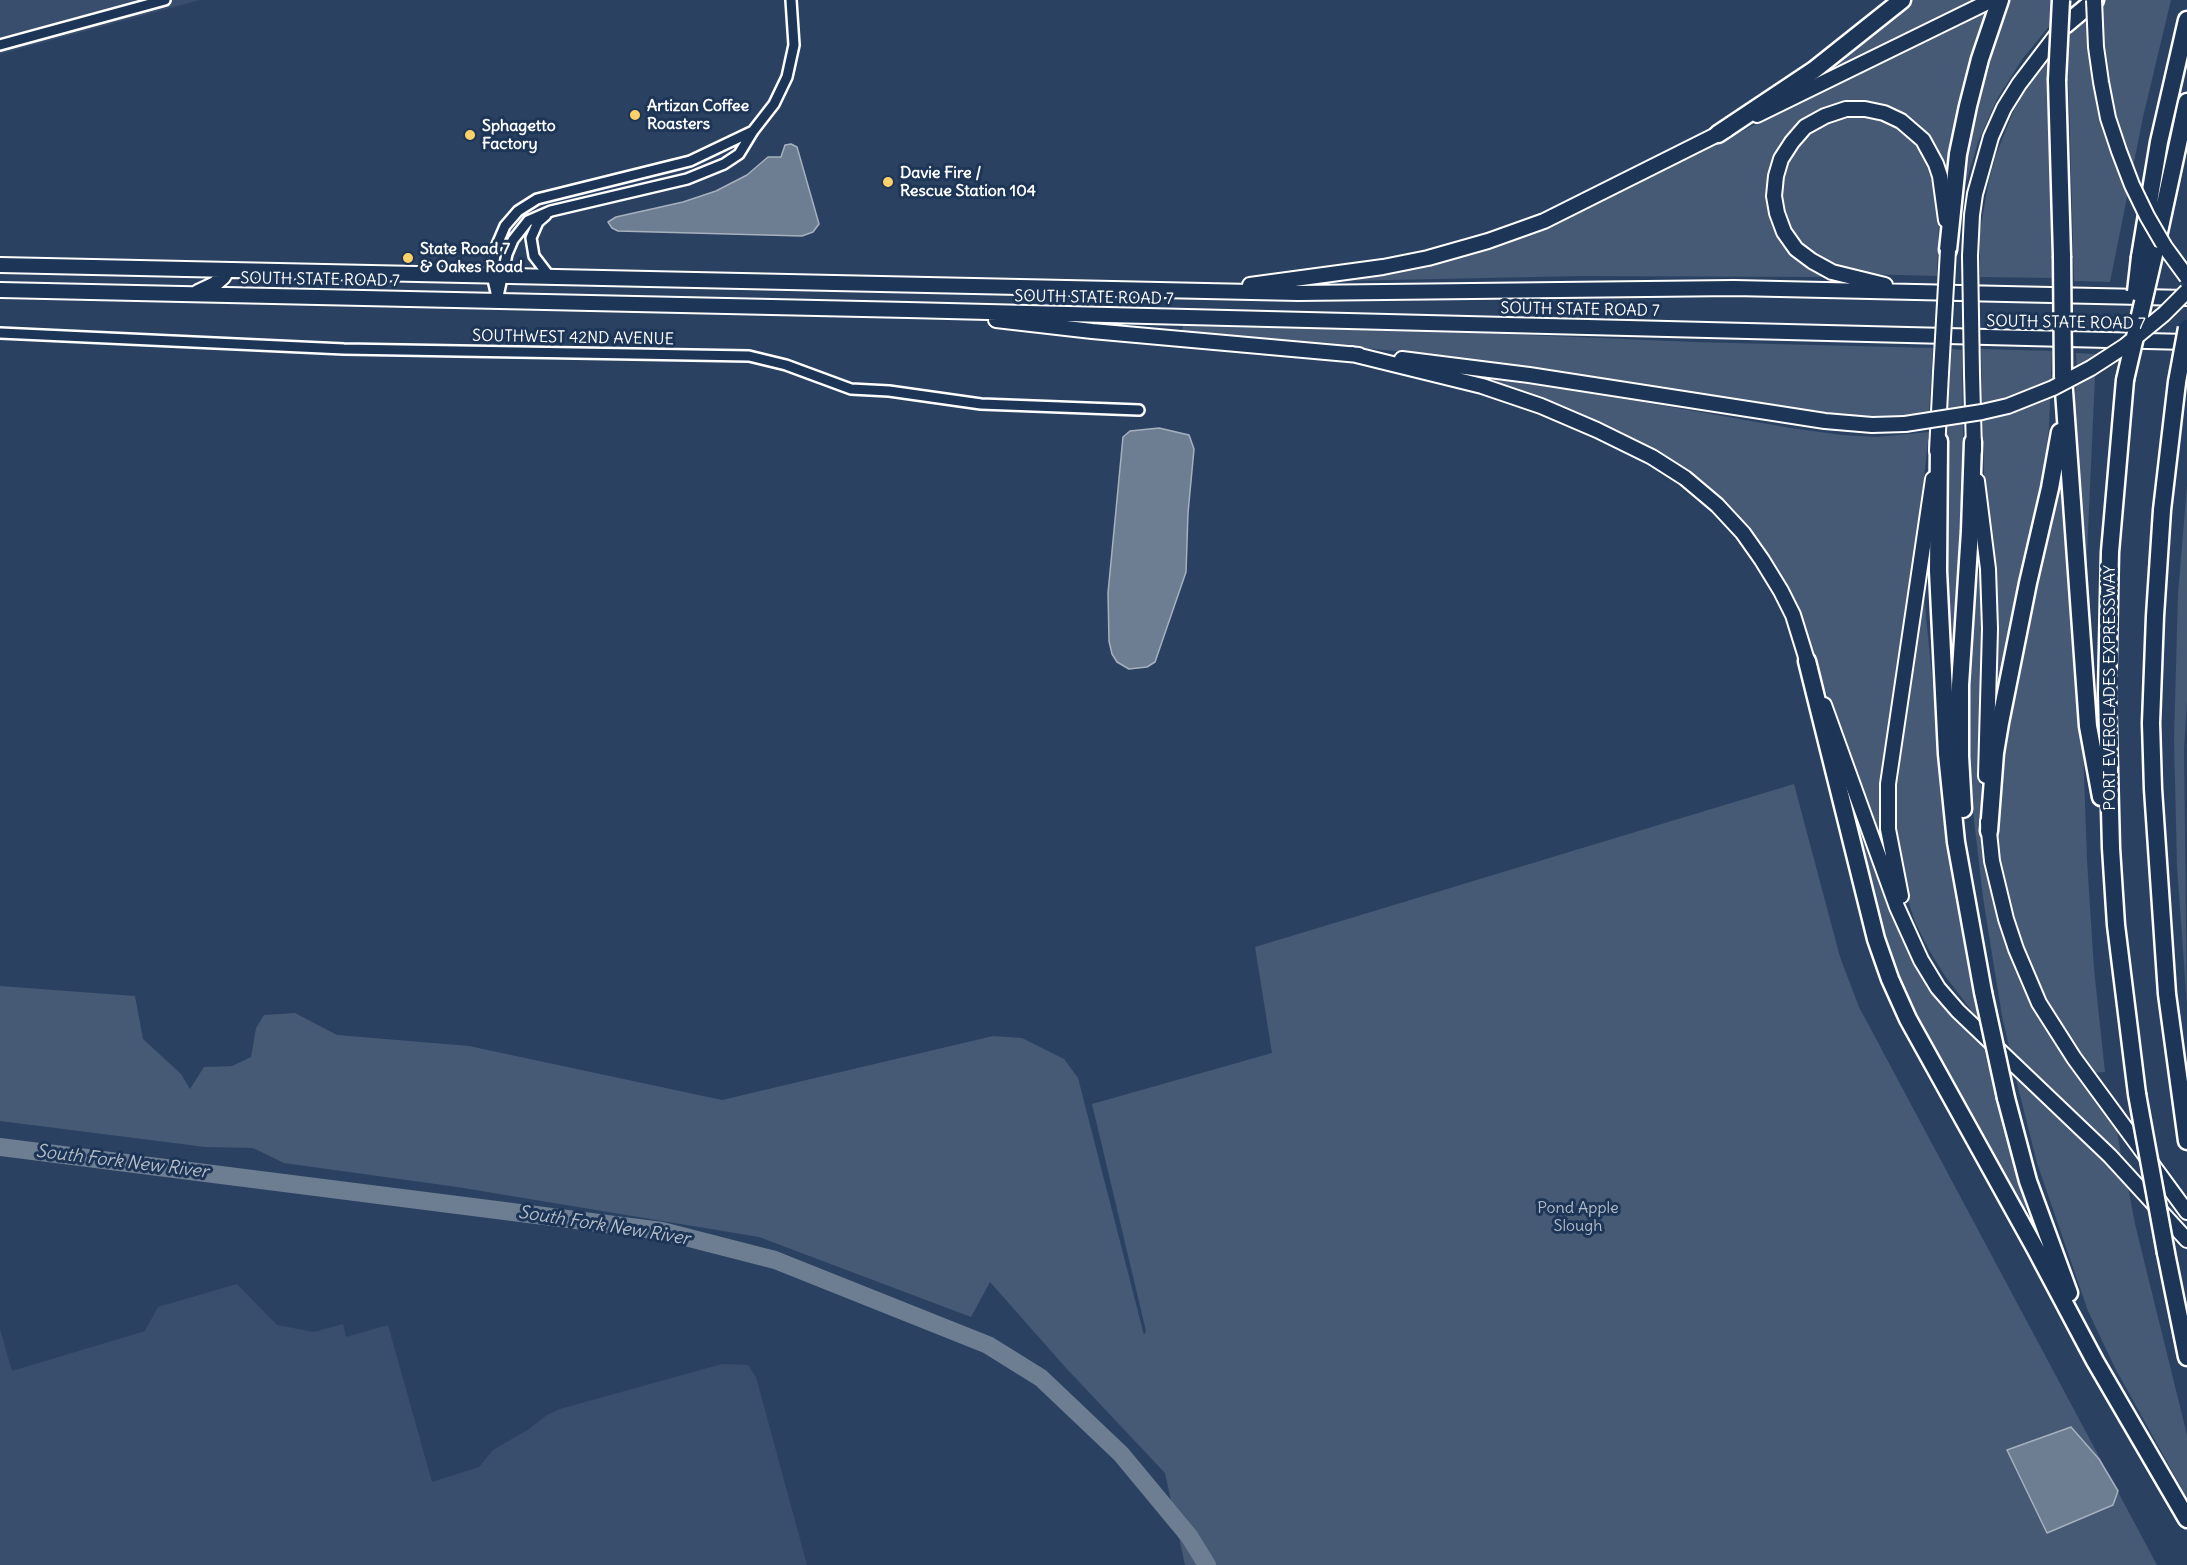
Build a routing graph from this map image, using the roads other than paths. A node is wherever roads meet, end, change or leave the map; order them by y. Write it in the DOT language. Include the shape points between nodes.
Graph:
graph roads {
  1 [pos="165,0"];
  2 [pos="791,0"];
  3 [pos="1902,0"];
  4 [pos="2061,0"];
  5 [pos="2086,0"];
  6 [pos="2095,0"];
  7 [pos="1995,4"];
  8 [pos="2187,20"];
  9 [pos="2065,25"];
  10 [pos="0,45"];
  11 [pos="2187,102"];
  12 [pos="753,131"];
  13 [pos="1718,134"];
  14 [pos="662,169"];
  15 [pos="644,189"];
  16 [pos="550,211"];
  17 [pos="1948,250"];
  18 [pos="2147,256"];
  19 [pos="0,265"];
  20 [pos="227,270"];
  21 [pos="497,276"];
  22 [pos="550,277"];
  23 [pos="2187,277"];
  24 [pos="0,290"];
  25 [pos="1207,291"];
  26 [pos="1907,291"];
  27 [pos="2187,291"];
  28 [pos="190,294"];
  29 [pos="2187,298"];
  30 [pos="497,301"];
  31 [pos="908,310"];
  32 [pos="2187,328"];
  33 [pos="0,333"];
  34 [pos="2187,342"];
  35 [pos="1352,354"];
  36 [pos="2063,377"];
  37 [pos="1139,410"];
  38 [pos="1939,441"];
  39 [pos="1973,442"];
  40 [pos="1807,661"];
  41 [pos="1989,831"];
  42 [pos="2111,848"];
  43 [pos="1911,936"];
  44 [pos="1983,992"];
  45 [pos="2187,1140"];
  46 [pos="2187,1212"];
  47 [pos="2187,1240"];
  48 [pos="2187,1357"];
  49 [pos="2095,1361"];
  50 [pos="2187,1520"];
  1 -- 10 [label="street"];
  2 -- 12 [label="street" via="794,45 788,77"];
  3 -- 13 [label="highway" via="1814,70"];
  4 -- 36 [label="highway, bridge" via="2057,80"];
  5 -- 9 [label="main road"];
  6 -- 9 [label="highway"];
  6 -- 23 [label="main road, bridge" via="2101,82 2119,152 2147,216"];
  7 -- 13 [label="main road"];
  7 -- 17 [label="highway" via="1964,125"];
  8 -- 18 [label="highway, PORT EVERGLADES EXPRESSWAY" via="2159,142"];
  9 -- 39 [label="main road, bridge" via="2004,108 1991,137 1975,194 1970,256"];
  11 -- 18 [label="highway"];
  12 -- 14 [label="street" via="690,162"];
  12 -- 15 [label="street" via="739,154 724,165"];
  13 -- 25 [label="main road" via="1544,220 1488,241 1383,267"];
  14 -- 15 [label="street"];
  14 -- 21 [label="street" via="537,199 518,211 505,226 496,247"];
  15 -- 16 [label="street"];
  16 -- 21 [label="street" via="520,229"];
  16 -- 22 [label="street" via="538,222 531,238 534,256"];
  17 -- 26 [label="main road" via="1940,176 1930,152 1913,130 1884,113 1865,109 1846,109 1805,127 1781,159 1776,176 1774,196 1784,232 1796,249 1832,272"];
  17 -- 38 [label="main road, bridge"];
  18 -- 42 [label="highway, PORT EVERGLADES EXPRESSWAY, bridge" via="2125,380 2109,552"];
  19 -- 20 [label="main road, SOUTH STATE ROAD 7"];
  20 -- 21 [label="main road, SOUTH STATE ROAD 7"];
  20 -- 28 [label="main road" via="215,284"];
  21 -- 22 [label="main road, SOUTH STATE ROAD 7"];
  21 -- 30 [label="street"];
  22 -- 25 [label="main road, SOUTH STATE ROAD 7"];
  24 -- 28 [label="main road, SOUTH STATE ROAD 7"];
  25 -- 26 [label="main road, SOUTH STATE ROAD 7"];
  26 -- 29 [label="main road, SOUTH STATE ROAD 7"];
  27 -- 35 [label="main road, bridge" via="2118,351 2053,388 2008,406 1905,424 1826,421 1529,375"];
  28 -- 30 [label="main road, SOUTH STATE ROAD 7"];
  30 -- 31 [label="main road, SOUTH STATE ROAD 7"];
  31 -- 34 [label="main road, SOUTH STATE ROAD 7"];
  31 -- 35 [label="main road"];
  32 -- 45 [label="highway, bridge" via="2176,382 2162,510 2151,723 2167,994"];
  33 -- 37 [label="street, SOUTHWEST 42ND AVENUE" via="344,349 749,356 786,364 851,389 981,404"];
  35 -- 40 [label="main road" via="1482,386 1541,406 1652,457 1685,478 1743,533 1762,560 1793,615"];
  36 -- 41 [label="highway" via="2056,457 1995,753"];
  36 -- 42 [label="highway" via="2088,726"];
  38 -- 43 [label="main road" via="1888,784 1888,829"];
  38 -- 44 [label="highway" via="1939,598 1948,765 1956,842"];
  39 -- 41 [label="main road" via="1988,569 1985,792"];
  39 -- 44 [label="highway" via="1960,756"];
  40 -- 43 [label="main road"];
  40 -- 49 [label="highway" via="1876,939 1890,979 1908,1019"];
  41 -- 46 [label="main road" via="2006,919 2039,1003 2074,1058"];
  42 -- 48 [label="highway, PORT EVERGLADES EXPRESSWAY, bridge" via="2137,1094"];
  43 -- 47 [label="main road" via="1938,988 1958,1011 2110,1156"];
  44 -- 49 [label="highway, bridge" via="2018,1147"];
  49 -- 50 [label="highway"];
}
